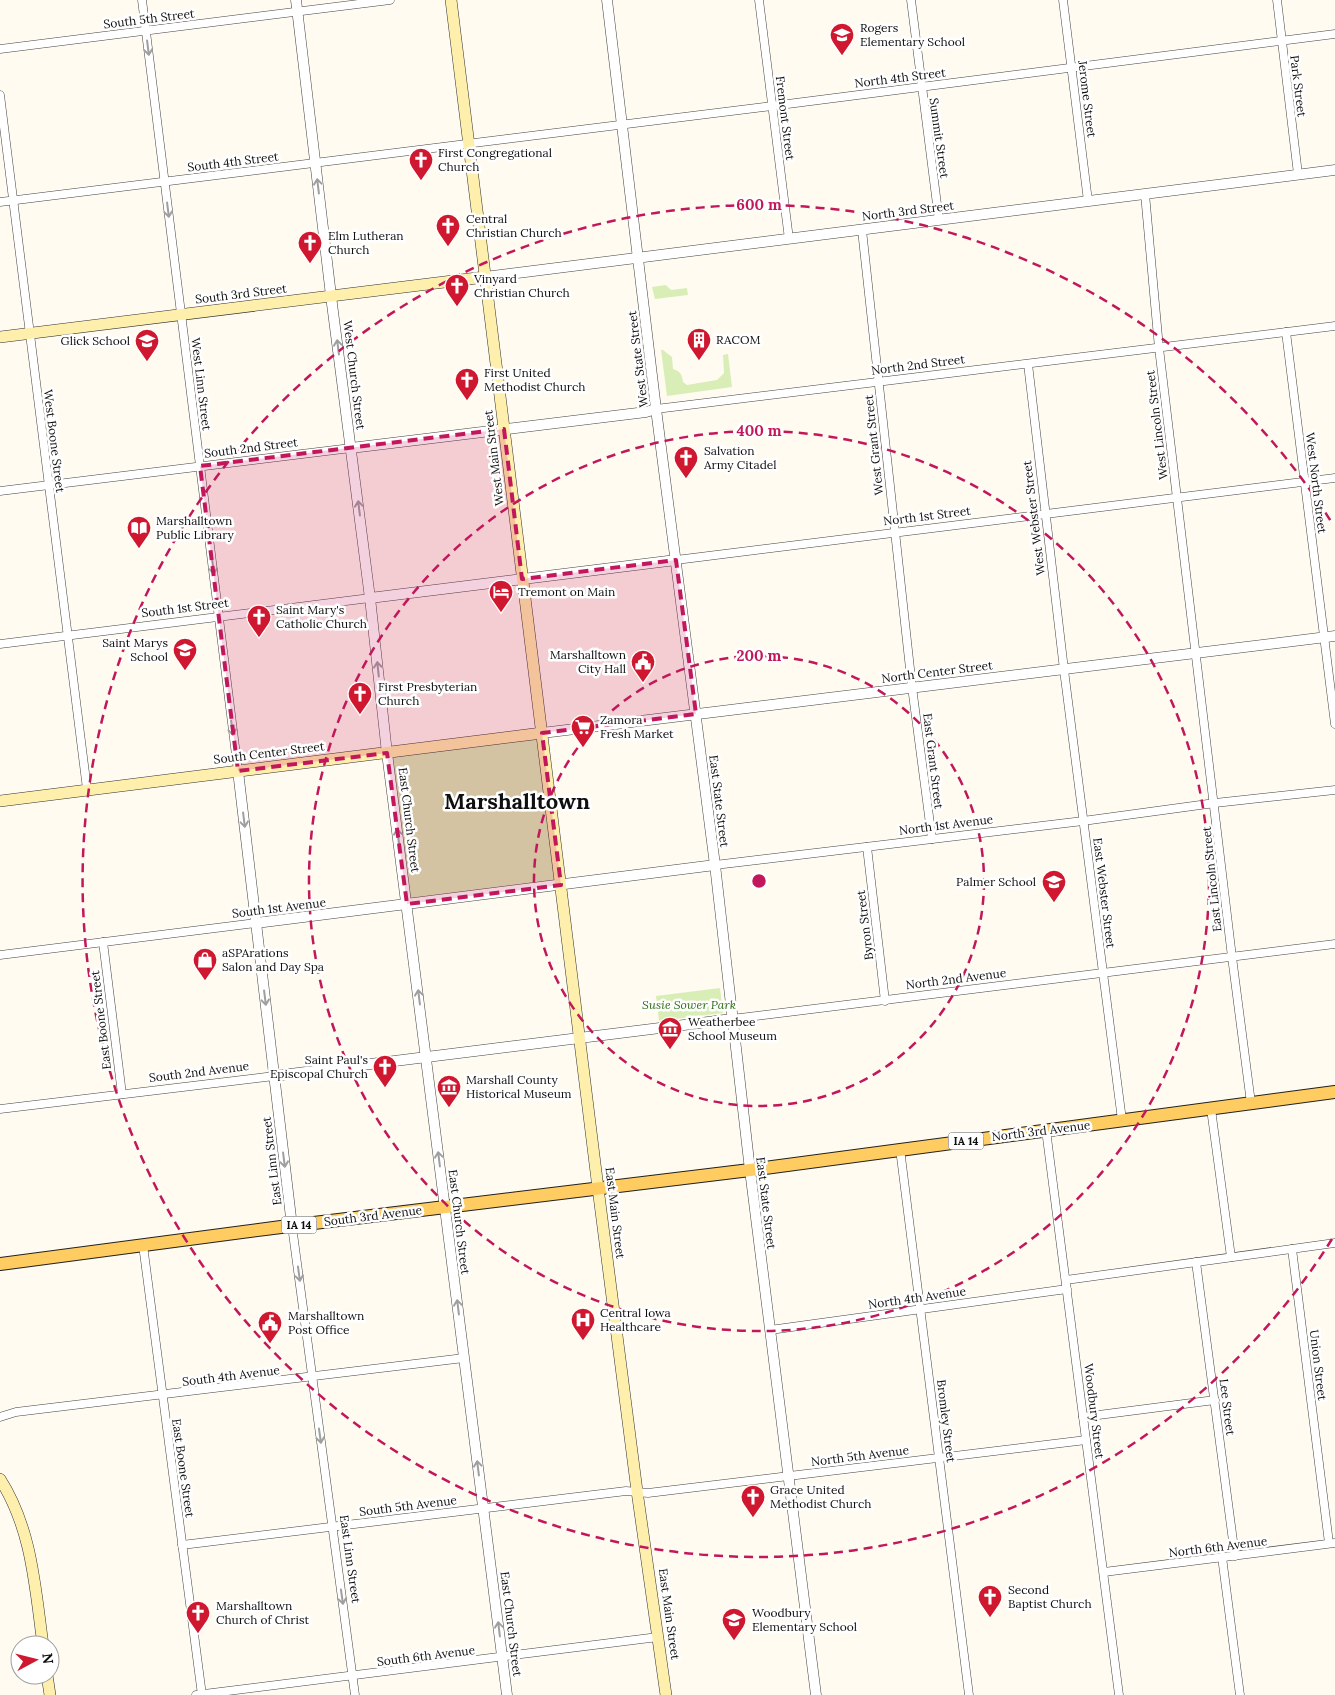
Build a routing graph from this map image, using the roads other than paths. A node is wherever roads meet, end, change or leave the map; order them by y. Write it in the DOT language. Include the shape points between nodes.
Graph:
graph roads {
  1 [pos="142,0"];
  2 [pos="296,0"];
  3 [pos="390,0"];
  4 [pos="451,0"];
  5 [pos="607,0"];
  6 [pos="759,0"];
  7 [pos="911,0"];
  8 [pos="1063,0"];
  9 [pos="1277,0"];
  10 [pos="297,12"];
  11 [pos="146,30"];
  12 [pos="1335,34"];
  13 [pos="1282,41"];
  14 [pos="0,49"];
  15 [pos="1071,67"];
  16 [pos="921,87"];
  17 [pos="0,96"];
  18 [pos="772,106"];
  19 [pos="623,124"];
  20 [pos="468,144"];
  21 [pos="315,163"];
  22 [pos="1335,170"];
  23 [pos="1298,174"];
  24 [pos="165,182"];
  25 [pos="1145,194"];
  26 [pos="13,200"];
  27 [pos="1088,201"];
  28 [pos="0,202"];
  29 [pos="939,220"];
  30 [pos="862,230"];
  31 [pos="789,239"];
  32 [pos="639,258"];
  33 [pos="485,277"];
  34 [pos="331,296"];
  35 [pos="182,315"];
  36 [pos="1335,326"];
  37 [pos="1286,332"];
  38 [pos="29,334"];
  39 [pos="0,337"];
  40 [pos="1159,348"];
  41 [pos="1028,364"];
  42 [pos="879,382"];
  43 [pos="656,409"];
  44 [pos="504,429"];
  45 [pos="351,448"];
  46 [pos="200,466"];
  47 [pos="1335,478"];
  48 [pos="1305,482"];
  49 [pos="48,485"];
  50 [pos="0,491"];
  51 [pos="1178,497"];
  52 [pos="1045,514"];
  53 [pos="895,533"];
  54 [pos="676,560"];
  55 [pos="522,579"];
  56 [pos="370,598"];
  57 [pos="219,617"];
  58 [pos="67,635"];
  59 [pos="1330,637"];
  60 [pos="0,644"];
  61 [pos="1196,652"];
  62 [pos="1064,669"];
  63 [pos="912,687"];
  64 [pos="696,714"];
  65 [pos="1335,724"];
  66 [pos="542,733"];
  67 [pos="387,753"];
  68 [pos="238,771"];
  69 [pos="87,789"];
  70 [pos="1335,790"];
  71 [pos="0,801"];
  72 [pos="1215,803"];
  73 [pos="1083,821"];
  74 [pos="932,839"];
  75 [pos="867,848"];
  76 [pos="715,865"];
  77 [pos="561,885"];
  78 [pos="407,904"];
  79 [pos="256,923"];
  80 [pos="103,942"];
  81 [pos="1335,944"];
  82 [pos="0,955"];
  83 [pos="1232,957"];
  84 [pos="1103,973"];
  85 [pos="885,1001"];
  86 [pos="732,1018"];
  87 [pos="579,1038"];
  88 [pos="426,1057"];
  89 [pos="274,1076"];
  90 [pos="1335,1092"];
  91 [pos="122,1094"];
  92 [pos="1251,1103"];
  93 [pos="1211,1108"];
  94 [pos="0,1109"];
  95 [pos="1122,1120"];
  96 [pos="1046,1130"];
  97 [pos="900,1149"];
  98 [pos="750,1170"];
  99 [pos="598,1188"];
  100 [pos="445,1207"];
  101 [pos="292,1226"];
  102 [pos="1335,1243"];
  103 [pos="143,1245"];
  104 [pos="1292,1249"];
  105 [pos="1231,1257"];
  106 [pos="1196,1262"];
  107 [pos="0,1264"];
  108 [pos="1066,1280"];
  109 [pos="1067,1289"];
  110 [pos="920,1309"];
  111 [pos="770,1330"];
  112 [pos="464,1358"];
  113 [pos="313,1377"];
  114 [pos="162,1395"];
  115 [pos="1215,1400"];
  116 [pos="0,1417"];
  117 [pos="1083,1417"];
  118 [pos="1086,1440"];
  119 [pos="939,1458"];
  120 [pos="789,1476"];
  121 [pos="0,1479"];
  122 [pos="637,1491"];
  123 [pos="484,1508"];
  124 [pos="333,1527"];
  125 [pos="1332,1543"];
  126 [pos="182,1545"];
  127 [pos="1235,1556"];
  128 [pos="1222,1558"];
  129 [pos="1104,1572"];
  130 [pos="42,1635"];
  131 [pos="658,1637"];
  132 [pos="503,1658"];
  133 [pos="353,1676"];
  134 [pos="200,1695"];
  135 [pos="355,1695"];
  136 [pos="507,1695"];
  137 [pos="666,1695"];
  138 [pos="816,1695"];
  139 [pos="969,1695"];
  140 [pos="1120,1695"];
  141 [pos="1240,1695"];
  1 -- 11 [label="street, West Linn Street"];
  2 -- 10 [label="street, West Church Street"];
  3 -- 10 [label="street, South 5th Street"];
  4 -- 20 [label="main road, West Main Street"];
  5 -- 19 [label="street, West State Street"];
  6 -- 18 [label="street, Fremont Street"];
  7 -- 16 [label="street, Summit Street"];
  8 -- 15 [label="street, Jerome Street"];
  9 -- 13 [label="street, Park Street"];
  10 -- 11 [label="street, South 5th Street"];
  10 -- 21 [label="street, West Church Street"];
  11 -- 14 [label="street, South 5th Street"];
  11 -- 24 [label="street, West Linn Street, one-way"];
  12 -- 13 [label="street, North 4th Street"];
  13 -- 15 [label="street, North 4th Street"];
  13 -- 23 [label="street, Park Street"];
  15 -- 16 [label="street, North 4th Street"];
  15 -- 27 [label="street, Jerome Street"];
  16 -- 18 [label="street, North 4th Street"];
  16 -- 29 [label="street, Summit Street"];
  17 -- 26 [label="street, West Boone Street"];
  18 -- 19 [label="street, North 4th Street"];
  18 -- 31 [label="street, Fremont Street"];
  19 -- 20 [label="street, North 4th Street"];
  19 -- 32 [label="street, West State Street"];
  20 -- 21 [label="street, South 4th Street"];
  20 -- 33 [label="main road, West Main Street"];
  21 -- 24 [label="street, South 4th Street"];
  34 -- 21 [label="street, West Church Street, one-way"];
  22 -- 23 [label="street, North 3rd Street"];
  23 -- 25 [label="street, North 3rd Street"];
  24 -- 26 [label="street, South 4th Street"];
  24 -- 35 [label="street, West Linn Street, one-way"];
  25 -- 27 [label="street, North 3rd Street"];
  25 -- 40 [label="street, West Lincoln Street"];
  26 -- 28 [label="street, South 4th Street"];
  26 -- 38 [label="street, West Boone Street"];
  27 -- 29 [label="street, North 3rd Street"];
  29 -- 30 [label="street, North 3rd Street"];
  30 -- 31 [label="street, North 3rd Street"];
  30 -- 42 [label="street, West Grant Street"];
  31 -- 32 [label="street, North 3rd Street"];
  32 -- 33 [label="street, North 3rd Street"];
  32 -- 43 [label="street, West State Street"];
  33 -- 34 [label="main road, South 3rd Street"];
  33 -- 44 [label="main road, West Main Street"];
  34 -- 35 [label="main road, South 3rd Street"];
  45 -- 34 [label="street, West Church Street, one-way"];
  35 -- 38 [label="main road, South 3rd Street"];
  35 -- 46 [label="street, West Linn Street"];
  36 -- 37 [label="street, North 2nd Street"];
  37 -- 40 [label="street, North 2nd Street"];
  37 -- 48 [label="street, West North Street"];
  38 -- 39 [label="main road, South 3rd Street"];
  38 -- 49 [label="street, West Boone Street"];
  40 -- 41 [label="street, North 2nd Street"];
  40 -- 51 [label="street, West Lincoln Street"];
  41 -- 42 [label="street, North 2nd Street"];
  41 -- 52 [label="street, West Webster Street"];
  42 -- 43 [label="street, North 2nd Street"];
  42 -- 53 [label="street, West Grant Street"];
  43 -- 44 [label="street, North 2nd Street"];
  43 -- 54 [label="street, West State Street"];
  44 -- 45 [label="street, South 2nd Street"];
  44 -- 55 [label="main road, West Main Street"];
  45 -- 46 [label="street, South 2nd Street"];
  56 -- 45 [label="street, West Church Street, one-way"];
  46 -- 49 [label="street, South 2nd Street"];
  46 -- 57 [label="street, West Linn Street, one-way"];
  47 -- 48 [label="street, North 1st Street"];
  48 -- 51 [label="street, North 1st Street"];
  48 -- 59 [label="street, West North Street"];
  49 -- 50 [label="street, South 2nd Street"];
  49 -- 58 [label="street, West Boone Street"];
  51 -- 52 [label="street, North 1st Street"];
  51 -- 61 [label="street, West Lincoln Street"];
  52 -- 53 [label="street, North 1st Street"];
  52 -- 62 [label="street, West Webster Street"];
  53 -- 54 [label="street, North 1st Street"];
  53 -- 63 [label="street, West Grant Street"];
  54 -- 55 [label="street, North 1st Street"];
  54 -- 64 [label="street, West State Street"];
  55 -- 56 [label="street, South 1st Street"];
  55 -- 66 [label="main road, West Main Street"];
  56 -- 57 [label="street, South 1st Street"];
  67 -- 56 [label="street, West Church Street, one-way"];
  57 -- 58 [label="street, South 1st Street"];
  57 -- 68 [label="street, West Linn Street, one-way"];
  58 -- 60 [label="street, South 1st Street"];
  58 -- 69 [label="street, West Boone Street"];
  59 -- 61 [label="street, North Center Street"];
  59 -- 65 [label="street, West North Street"];
  61 -- 62 [label="street, North Center Street"];
  61 -- 72 [label="street, East Lincoln Street"];
  62 -- 63 [label="street, North Center Street"];
  62 -- 73 [label="street, East Webster Street"];
  63 -- 64 [label="street, North Center Street"];
  63 -- 74 [label="street, East Grant Street"];
  64 -- 66 [label="street, North Center Street"];
  64 -- 76 [label="street, East State Street"];
  66 -- 67 [label="main road, South Center Street"];
  66 -- 77 [label="main road, East Main Street"];
  67 -- 68 [label="main road, South Center Street"];
  78 -- 67 [label="street, East Church Street, one-way"];
  68 -- 69 [label="main road, South Center Street"];
  68 -- 79 [label="street, East Linn Street, one-way"];
  69 -- 71 [label="main road, South Center Street"];
  70 -- 72 [label="street, North 1st Avenue"];
  72 -- 73 [label="street, North 1st Avenue"];
  72 -- 83 [label="street, East Lincoln Street"];
  73 -- 74 [label="street, North 1st Avenue"];
  73 -- 84 [label="street, East Webster Street"];
  74 -- 75 [label="street, North 1st Avenue"];
  75 -- 76 [label="street, North 1st Avenue"];
  75 -- 85 [label="street, Byron Street"];
  76 -- 77 [label="street, North 1st Avenue"];
  76 -- 86 [label="street, East State Street"];
  77 -- 78 [label="street, South 1st Avenue"];
  77 -- 87 [label="main road, East Main Street"];
  78 -- 79 [label="street, South 1st Avenue"];
  88 -- 78 [label="street, East Church Street, one-way"];
  79 -- 80 [label="street, South 1st Avenue"];
  79 -- 89 [label="street, East Linn Street, one-way"];
  80 -- 82 [label="street, South 1st Avenue"];
  80 -- 91 [label="street, East Boone Street"];
  81 -- 83 [label="street, North 2nd Avenue"];
  83 -- 84 [label="street, North 2nd Avenue"];
  83 -- 92 [label="street, East Lincoln Street"];
  84 -- 85 [label="street, North 2nd Avenue"];
  84 -- 95 [label="street, East Webster Street"];
  85 -- 86 [label="street, North 2nd Avenue"];
  86 -- 87 [label="street, North 2nd Avenue"];
  86 -- 98 [label="street, East State Street"];
  87 -- 88 [label="street, South 2nd Avenue"];
  87 -- 99 [label="main road, East Main Street"];
  88 -- 89 [label="street, South 2nd Avenue"];
  100 -- 88 [label="street, East Church Street, one-way"];
  89 -- 91 [label="street, South 2nd Avenue"];
  89 -- 101 [label="street, East Linn Street, one-way"];
  90 -- 92 [label="main road, North 3rd Avenue / IA 14"];
  91 -- 94 [label="street, South 2nd Avenue"];
  92 -- 93 [label="main road, North 3rd Avenue / IA 14"];
  93 -- 95 [label="main road, North 3rd Avenue / IA 14"];
  93 -- 105 [label="street"];
  95 -- 96 [label="main road, North 3rd Avenue / IA 14"];
  96 -- 97 [label="main road, North 3rd Avenue / IA 14"];
  96 -- 108 [label="street, Woodbury Street"];
  97 -- 98 [label="main road, North 3rd Avenue / IA 14"];
  97 -- 110 [label="street, Bromley Street"];
  98 -- 99 [label="main road, North 3rd Avenue / IA 14"];
  98 -- 111 [label="street, East State Street"];
  99 -- 100 [label="main road, South 3rd Avenue / IA 14"];
  99 -- 122 [label="main road, East Main Street"];
  100 -- 101 [label="main road, South 3rd Avenue / IA 14"];
  112 -- 100 [label="street, East Church Street, one-way"];
  101 -- 103 [label="main road, South 3rd Avenue / IA 14"];
  101 -- 113 [label="street, East Linn Street, one-way"];
  102 -- 104 [label="street"];
  103 -- 107 [label="main road, South 3rd Avenue / IA 14"];
  103 -- 114 [label="street, East Boone Street"];
  104 -- 105 [label="street"];
  104 -- 125 [label="street, Union Street"];
  105 -- 106 [label="street"];
  106 -- 108 [label="street"];
  106 -- 115 [label="street, Lee Street"];
  108 -- 109 [label="street, Woodbury Street"];
  109 -- 110 [label="street, North 4th Avenue"];
  109 -- 117 [label="street, Woodbury Street"];
  110 -- 111 [label="street, North 4th Avenue"];
  110 -- 119 [label="street, Bromley Street"];
  111 -- 120 [label="street, East State Street"];
  112 -- 113 [label="street, South 4th Avenue"];
  123 -- 112 [label="street, East Church Street, one-way"];
  113 -- 114 [label="street, South 4th Avenue"];
  113 -- 124 [label="street, East Linn Street, one-way"];
  114 -- 116 [label="street, South 4th Avenue" via="16,1412"];
  114 -- 126 [label="street, East Boone Street"];
  115 -- 117 [label="street"];
  115 -- 127 [label="street, Lee Street"];
  117 -- 118 [label="street, Woodbury Street"];
  118 -- 119 [label="street, North 5th Avenue"];
  118 -- 129 [label="street, Woodbury Street"];
  119 -- 120 [label="street, North 5th Avenue"];
  119 -- 139 [label="street, Bromley Street"];
  120 -- 122 [label="street, North 5th Avenue" via="648,1493"];
  120 -- 138 [label="street, East State Street"];
  121 -- 130 [label="main road" via="25,1533"];
  122 -- 123 [label="street, South 5th Avenue"];
  122 -- 131 [label="main road, East Main Street"];
  123 -- 124 [label="street, South 5th Avenue"];
  132 -- 123 [label="street, East Church Street, one-way"];
  124 -- 126 [label="street, South 5th Avenue"];
  124 -- 133 [label="street, East Linn Street, one-way"];
  125 -- 127 [label="street, North 6th Avenue"];
  126 -- 134 [label="street, East Boone Street"];
  127 -- 128 [label="street, North 6th Avenue"];
  128 -- 129 [label="street, North 6th Avenue"];
  128 -- 141 [label="street"];
  129 -- 140 [label="street, Woodbury Street"];
  131 -- 132 [label="street, South 6th Avenue"];
  131 -- 137 [label="main road, East Main Street"];
  132 -- 133 [label="street, South 6th Avenue"];
  132 -- 136 [label="street, East Church Street"];
  133 -- 134 [label="street, South 6th Avenue"];
  133 -- 135 [label="street, East Linn Street"];
}
